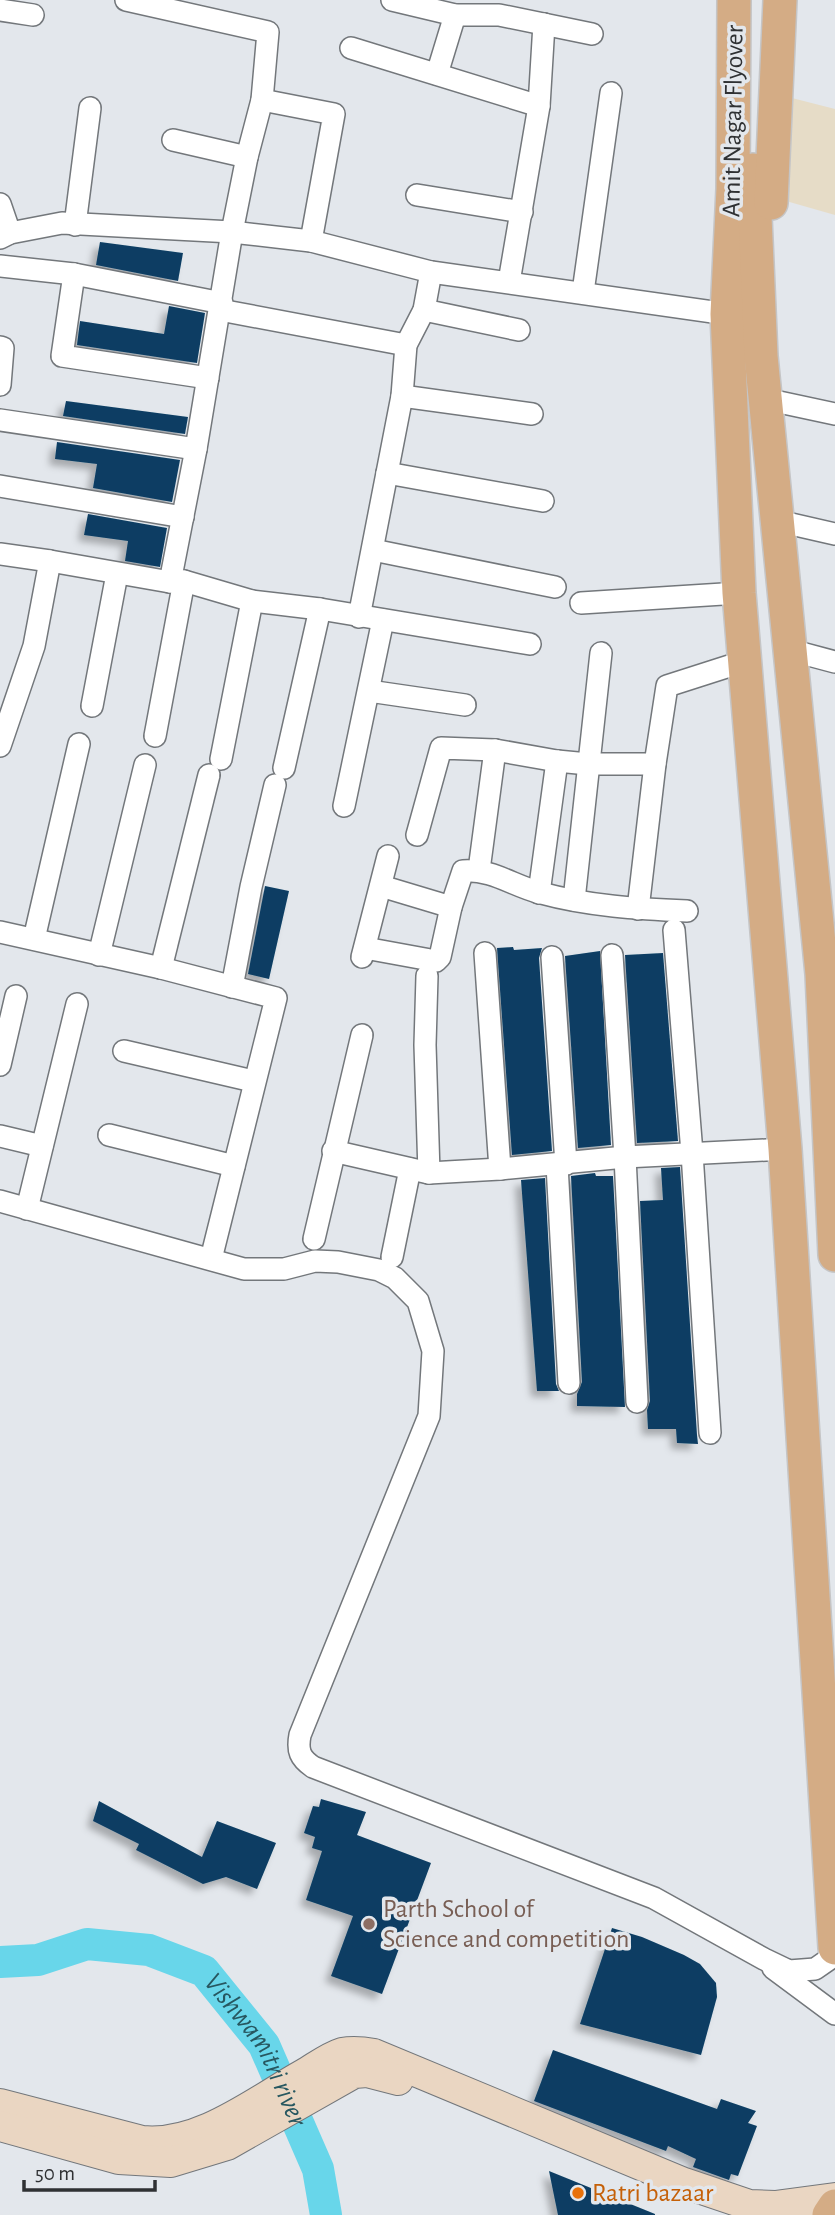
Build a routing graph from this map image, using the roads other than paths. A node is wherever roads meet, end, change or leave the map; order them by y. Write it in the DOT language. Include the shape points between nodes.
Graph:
graph roads {
  1 [pos="126,0"];
  2 [pos="391,0"];
  3 [pos="712,0"];
  4 [pos="734,0"];
  5 [pos="754,0"];
  6 [pos="780,0"];
  7 [pos="0,10"];
  8 [pos="33,15"];
  9 [pos="456,15"];
  10 [pos="544,24"];
  11 [pos="592,34"];
  12 [pos="351,48"];
  13 [pos="437,74"];
  14 [pos="611,93"];
  15 [pos="261,100"];
  16 [pos="540,106"];
  17 [pos="90,108"];
  18 [pos="173,141"];
  19 [pos="247,157"];
  20 [pos="743,188"];
  21 [pos="417,195"];
  22 [pos="0,204"];
  23 [pos="522,212"];
  24 [pos="75,225"];
  25 [pos="232,232"];
  26 [pos="5,236"];
  27 [pos="311,241"];
  28 [pos="744,242"];
  29 [pos="0,266"];
  30 [pos="431,272"];
  31 [pos="74,274"];
  32 [pos="509,282"];
  33 [pos="583,292"];
  34 [pos="221,306"];
  35 [pos="424,310"];
  36 [pos="727,314"];
  37 [pos="519,330"];
  38 [pos="406,345"];
  39 [pos="0,347"];
  40 [pos="208,377"];
  41 [pos="0,385"];
  42 [pos="402,396"];
  43 [pos="765,399"];
  44 [pos="532,414"];
  45 [pos="835,414"];
  46 [pos="0,420"];
  47 [pos="195,449"];
  48 [pos="387,473"];
  49 [pos="0,486"];
  50 [pos="543,501"];
  51 [pos="183,517"];
  52 [pos="778,521"];
  53 [pos="835,534"];
  54 [pos="373,550"];
  55 [pos="0,554"];
  56 [pos="50,561"];
  57 [pos="117,574"];
  58 [pos="177,582"];
  59 [pos="555,587"];
  60 [pos="739,593"];
  61 [pos="252,601"];
  62 [pos="581,603"];
  63 [pos="320,609"];
  64 [pos="359,617"];
  65 [pos="383,620"];
  66 [pos="530,644"];
  67 [pos="790,650"];
  68 [pos="601,653"];
  69 [pos="745,661"];
  70 [pos="835,662"];
  71 [pos="369,691"];
  72 [pos="465,705"];
  73 [pos="92,706"];
  74 [pos="155,736"];
  75 [pos="79,744"];
  76 [pos="0,746"];
  77 [pos="495,750"];
  78 [pos="557,761"];
  79 [pos="588,764"];
  80 [pos="655,764"];
  81 [pos="145,765"];
  82 [pos="344,806"];
  83 [pos="417,835"];
  84 [pos="388,856"];
  85 [pos="479,870"];
  86 [pos="381,886"];
  87 [pos="539,893"];
  88 [pos="574,900"];
  89 [pos="452,907"];
  90 [pos="638,909"];
  91 [pos="687,912"];
  92 [pos="674,930"];
  93 [pos="0,932"];
  94 [pos="34,939"];
  95 [pos="485,953"];
  96 [pos="99,955"];
  97 [pos="612,955"];
  98 [pos="552,957"];
  99 [pos="161,968"];
  100 [pos="828,975"];
  101 [pos="427,976"];
  102 [pos="232,987"];
  103 [pos="16,996"];
  104 [pos="77,1004"];
  105 [pos="5,1020"];
  106 [pos="362,1035"];
  107 [pos="124,1051"];
  108 [pos="0,1065"];
  109 [pos="253,1081"];
  110 [pos="109,1135"];
  111 [pos="0,1136"];
  112 [pos="42,1146"];
  113 [pos="785,1149"];
  114 [pos="333,1151"];
  115 [pos="692,1153"];
  116 [pos="625,1157"];
  117 [pos="561,1164"];
  118 [pos="234,1166"];
  119 [pos="500,1170"];
  120 [pos="419,1171"];
  121 [pos="0,1201"];
  122 [pos="27,1209"];
  123 [pos="834,1234"];
  124 [pos="314,1239"];
  125 [pos="392,1257"];
  126 [pos="211,1259"];
  127 [pos="569,1383"];
  128 [pos="637,1402"];
  129 [pos="710,1433"];
  130 [pos="835,1948"];
  131 [pos="835,1955"];
  132 [pos="764,1959"];
  133 [pos="835,2014"];
  134 [pos="346,2064"];
  135 [pos="0,2104"];
  136 [pos="0,2126"];
  137 [pos="210,2139"];
  138 [pos="835,2198"];
  139 [pos="835,2206"];
  140 [pos="713,2215"];
  141 [pos="829,2215"];
  1 -- 15 [label="street" via="268,32"];
  2 -- 9 [label="street"];
  3 -- 28 [label="main road" via="712,221"];
  4 -- 20 [label="main road, Amit Nagar Flyover"];
  5 -- 20 [label="main road, Amit Nagar Flyover"];
  6 -- 28 [label="main road" via="771,208"];
  7 -- 8 [label="street"];
  9 -- 10 [label="street" via="499,15"];
  9 -- 13 [label="street"];
  10 -- 11 [label="street"];
  10 -- 16 [label="street"];
  12 -- 13 [label="street"];
  13 -- 16 [label="street"];
  14 -- 33 [label="street"];
  15 -- 19 [label="street"];
  15 -- 27 [label="street" via="334,114"];
  16 -- 23 [label="street"];
  17 -- 24 [label="street"];
  18 -- 19 [label="street"];
  19 -- 25 [label="street"];
  20 -- 28 [label="main road, Amit Nagar Flyover"];
  21 -- 23 [label="street"];
  22 -- 26 [label="street"];
  23 -- 32 [label="street"];
  24 -- 25 [label="street"];
  24 -- 26 [label="street" via="62,223"];
  25 -- 27 [label="street"];
  25 -- 34 [label="street"];
  27 -- 30 [label="street"];
  28 -- 36 [label="main road"];
  28 -- 43 [label="main road"];
  29 -- 31 [label="street"];
  30 -- 32 [label="street"];
  30 -- 35 [label="street"];
  31 -- 34 [label="street"];
  31 -- 40 [label="street" via="62,356"];
  32 -- 33 [label="street"];
  33 -- 36 [label="street"];
  34 -- 38 [label="street"];
  34 -- 40 [label="street"];
  35 -- 37 [label="street"];
  35 -- 38 [label="street"];
  36 -- 60 [label="main road"];
  38 -- 42 [label="street"];
  39 -- 41 [label="street"];
  40 -- 47 [label="street"];
  42 -- 44 [label="street"];
  42 -- 48 [label="street"];
  43 -- 45 [label="street"];
  43 -- 52 [label="main road"];
  46 -- 47 [label="street"];
  47 -- 51 [label="street"];
  48 -- 50 [label="street"];
  48 -- 54 [label="street"];
  49 -- 51 [label="street"];
  51 -- 58 [label="street"];
  52 -- 53 [label="street"];
  52 -- 67 [label="main road"];
  54 -- 59 [label="street"];
  54 -- 64 [label="street"];
  55 -- 56 [label="street"];
  56 -- 57 [label="street"];
  56 -- 76 [label="street" via="34,646"];
  57 -- 58 [label="street"];
  57 -- 73 [label="street"];
  58 -- 61 [label="street"];
  58 -- 74 [label="street"];
  60 -- 62 [label="street"];
  60 -- 69 [label="main road"];
  61 -- 63 [label="street"];
  61 -- 99 [label="street" via="215,767"];
  63 -- 64 [label="street"];
  63 -- 102 [label="street" via="251,887"];
  64 -- 65 [label="street"];
  65 -- 66 [label="street"];
  65 -- 71 [label="street"];
  67 -- 70 [label="street"];
  67 -- 100 [label="main road"];
  68 -- 79 [label="street"];
  69 -- 80 [label="street" via="667,686"];
  69 -- 113 [label="main road"];
  71 -- 72 [label="street"];
  71 -- 82 [label="street"];
  75 -- 94 [label="street"];
  77 -- 78 [label="street"];
  77 -- 83 [label="street" via="441,748"];
  77 -- 85 [label="street"];
  78 -- 79 [label="street"];
  78 -- 87 [label="street"];
  79 -- 80 [label="street"];
  79 -- 88 [label="street"];
  80 -- 90 [label="street"];
  81 -- 96 [label="street"];
  84 -- 86 [label="street"];
  85 -- 87 [label="street"];
  85 -- 89 [label="street" via="463,871"];
  86 -- 89 [label="street"];
  86 -- 89 [label="street" via="363,952 436,961"];
  87 -- 88 [label="street"];
  88 -- 90 [label="street"];
  90 -- 91 [label="street"];
  92 -- 115 [label="street"];
  93 -- 94 [label="street"];
  94 -- 96 [label="street"];
  95 -- 119 [label="street"];
  96 -- 99 [label="street"];
  97 -- 116 [label="street"];
  98 -- 117 [label="street"];
  99 -- 102 [label="street"];
  100 -- 123 [label="main road"];
  101 -- 120 [label="street"];
  102 -- 109 [label="street" via="276,998"];
  103 -- 105 [label="street"];
  104 -- 112 [label="street"];
  105 -- 108 [label="street"];
  106 -- 114 [label="street"];
  107 -- 109 [label="street"];
  109 -- 118 [label="street"];
  110 -- 118 [label="street"];
  111 -- 112 [label="street"];
  112 -- 122 [label="street"];
  113 -- 115 [label="street"];
  113 -- 130 [label="main road"];
  114 -- 120 [label="street"];
  114 -- 124 [label="street"];
  115 -- 116 [label="street"];
  115 -- 129 [label="street"];
  116 -- 117 [label="street"];
  116 -- 128 [label="street"];
  117 -- 119 [label="street"];
  117 -- 127 [label="street"];
  118 -- 126 [label="street"];
  119 -- 120 [label="street"];
  120 -- 125 [label="street"];
  121 -- 122 [label="street"];
  122 -- 126 [label="street"];
  126 -- 132 [label="street" via="244,1269 338,1262 379,1270 395,1278 418,1301 433,1350 429,1416 300,1735 303,1759 313,1767 654,1898"];
  131 -- 132 [label="street" via="815,1969 789,1971"];
  132 -- 133 [label="street"];
  134 -- 137 [label="main road"];
  134 -- 138 [label="main road" via="353,2052 374,2054 684,2183 749,2205"];
  134 -- 140 [label="main road" via="398,2080"];
  135 -- 137 [label="main road" via="142,2141"];
  136 -- 137 [label="main road" via="119,2159 171,2162"];
  139 -- 141 [label="main road"];
}
